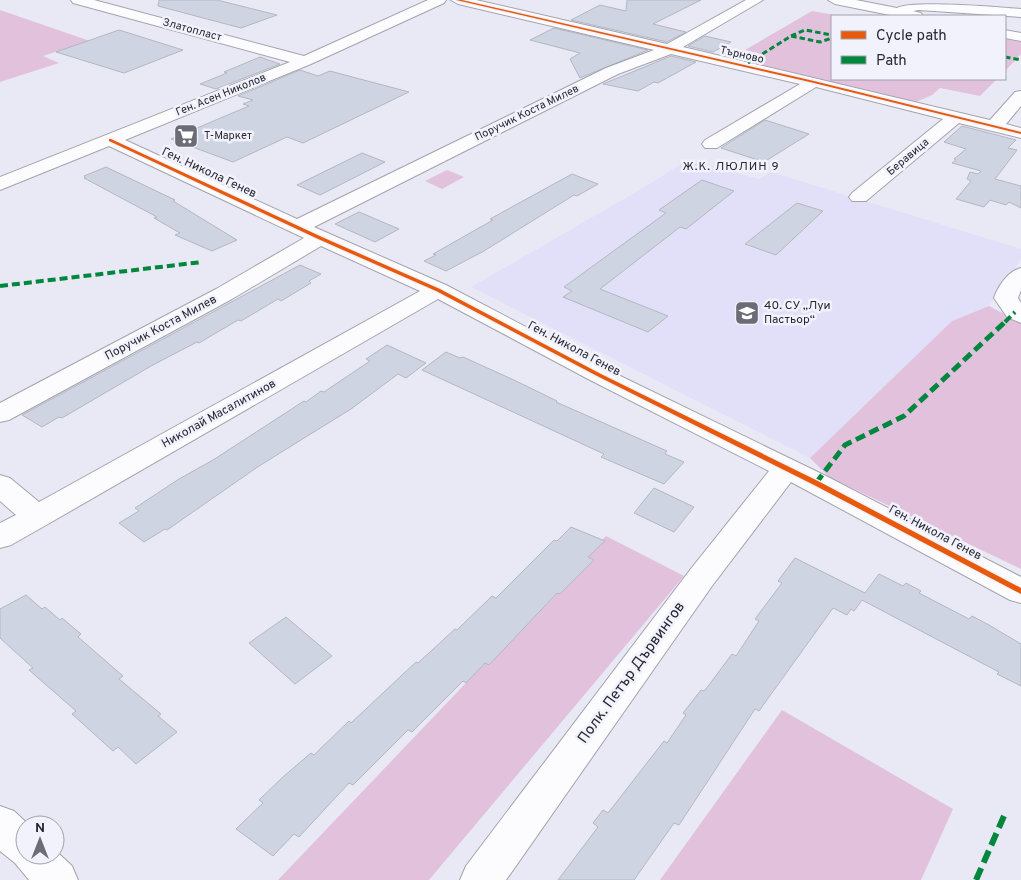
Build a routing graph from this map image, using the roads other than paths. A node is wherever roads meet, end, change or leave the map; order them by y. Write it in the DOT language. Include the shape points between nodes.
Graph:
graph roads {
  1 [pos="78,0"];
  2 [pos="439,0"];
  3 [pos="458,0"];
  4 [pos="756,0"];
  5 [pos="835,0"];
  6 [pos="900,13"];
  7 [pos="1021,13"];
  8 [pos="911,15"];
  9 [pos="1006,34"];
  10 [pos="1021,37"];
  11 [pos="668,49"];
  12 [pos="306,62"];
  13 [pos="814,82"];
  14 [pos="1021,96"];
  15 [pos="956,117"];
  16 [pos="994,127"];
  17 [pos="1021,134"];
  18 [pos="110,140"];
  19 [pos="711,144"];
  20 [pos="0,184"];
  21 [pos="859,197"];
  22 [pos="298,227"];
  23 [pos="320,238"];
  24 [pos="1021,275"];
  25 [pos="438,290"];
  26 [pos="1021,316"];
  27 [pos="0,414"];
  28 [pos="786,469"];
  29 [pos="0,485"];
  30 [pos="37,517"];
  31 [pos="0,536"];
  32 [pos="1021,591"];
  33 [pos="0,824"];
  34 [pos="15,838"];
  35 [pos="42,865"];
  36 [pos="57,880"];
  37 [pos="481,880"];
  1 -- 12 [label="street, Златопласт"];
  2 -- 12 [label="street, Ген. Асен Николов"];
  3 -- 11 [label="street, Търново"];
  4 -- 11 [label="street, Поручик Коста Милев"];
  5 -- 6 [label="street"];
  6 -- 7 [label="street" via="905,8 919,6"];
  6 -- 8 [label="street"];
  9 -- 10 [label="street"];
  11 -- 13 [label="street, Търново"];
  11 -- 22 [label="street, Поручик Коста Милев" via="612,71"];
  12 -- 18 [label="street, Ген. Асен Николов"];
  13 -- 15 [label="street, Търново"];
  13 -- 19 [label="street"];
  14 -- 16 [label="street"];
  15 -- 16 [label="street, Търново"];
  15 -- 21 [label="street, Беравица"];
  16 -- 17 [label="street, Търново"];
  18 -- 20 [label="street, Ген. Асен Николов"];
  18 -- 22 [label="street, Ген. Никола Генев"];
  22 -- 23 [label="street, Ген. Никола Генев"];
  23 -- 25 [label="street, Ген. Никола Генев"];
  23 -- 27 [label="street, Поручик Коста Милев" via="216,299"];
  24 -- 26 [label="street" via="1006,298"];
  25 -- 28 [label="street, Ген. Никола Генев"];
  25 -- 30 [label="street, Николай Масалитинов"];
  28 -- 32 [label="street, Ген. Никола Генев"];
  28 -- 37 [label="street, Полк. Петър Дървингов" via="701,578"];
  29 -- 30 [label="street"];
  30 -- 31 [label="street, Николай Масалитинов"];
  33 -- 34 [label="street"];
  35 -- 36 [label="street"];
}
